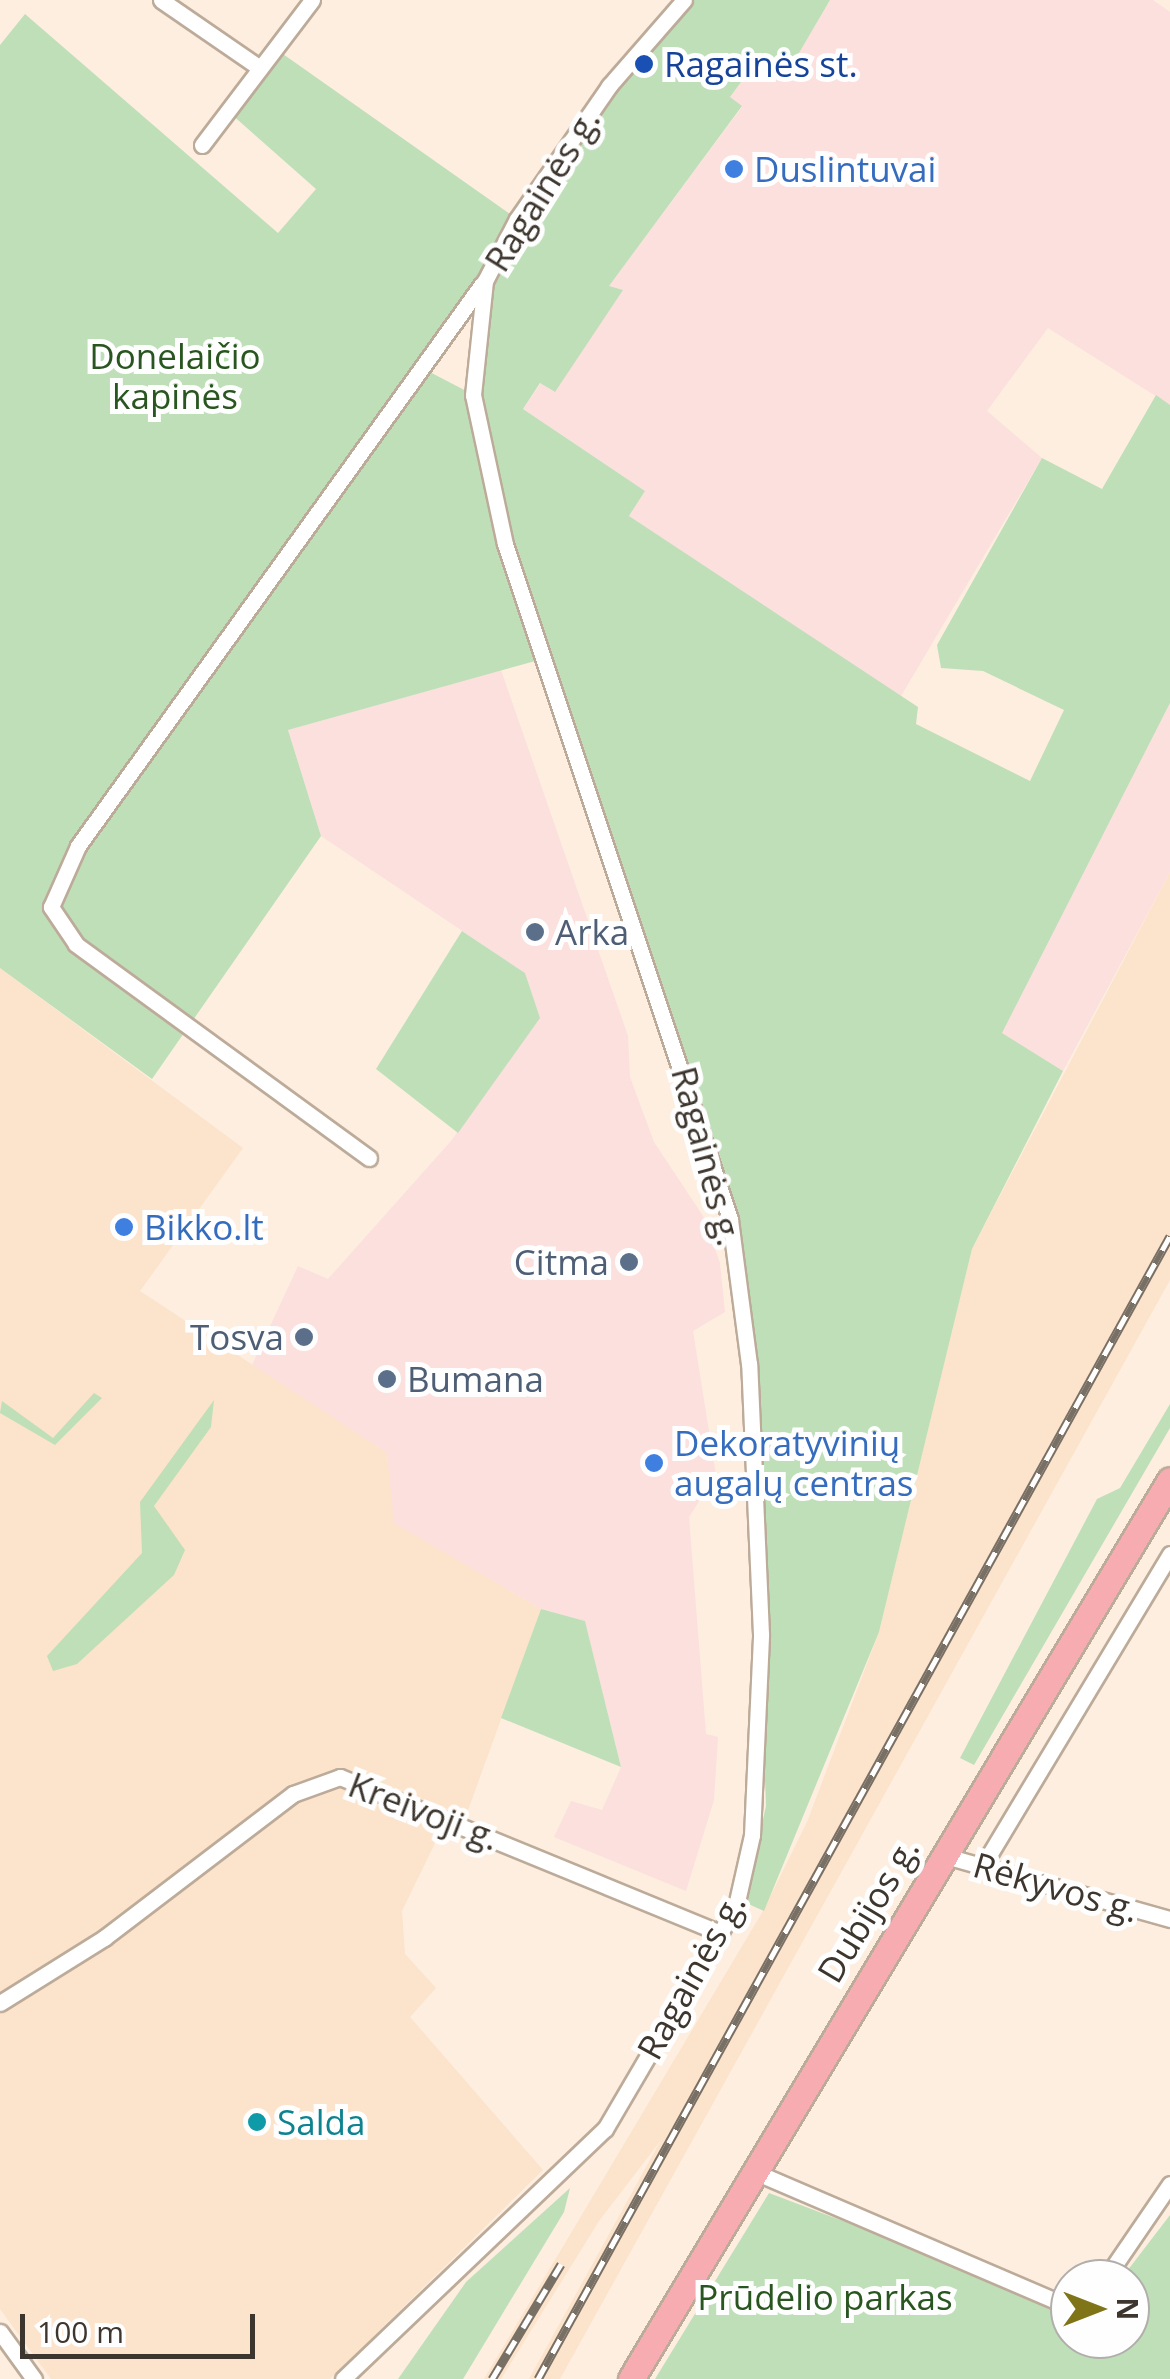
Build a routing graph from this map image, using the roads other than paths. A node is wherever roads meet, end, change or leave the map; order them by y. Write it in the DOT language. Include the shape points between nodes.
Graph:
graph roads {
  1 [pos="161,0"];
  2 [pos="312,0"];
  3 [pos="684,0"];
  4 [pos="260,68"];
  5 [pos="202,145"];
  6 [pos="485,281"];
  7 [pos="369,1158"];
  8 [pos="1170,1480"];
  9 [pos="1170,1554"];
  10 [pos="942,1855"];
  11 [pos="982,1867"];
  12 [pos="1170,1919"];
  13 [pos="721,1932"];
  14 [pos="0,2002"];
  15 [pos="754,2172"];
  16 [pos="1170,2184"];
  17 [pos="1118,2259"];
  18 [pos="1050,2298"];
  19 [pos="0,2332"];
  20 [pos="34,2379"];
  21 [pos="343,2379"];
  22 [pos="631,2379"];
  1 -- 4 [label="street"];
  2 -- 4 [label="street"];
  3 -- 6 [label="street, Ragainės g." via="553,161"];
  4 -- 5 [label="street"];
  6 -- 7 [label="street" via="78,846 51,907 76,944"];
  6 -- 13 [label="street, Ragainės g." via="473,395 506,544 730,1219 748,1364 762,1725 746,1870"];
  8 -- 10 [label="main road, Dubijos g."];
  9 -- 11 [label="street"];
  10 -- 11 [label="street, Rėkyvos g."];
  10 -- 15 [label="main road, Dubijos g."];
  11 -- 12 [label="street, Rėkyvos g."];
  13 -- 14 [label="street, Kreivoji g." via="340,1777 293,1794 104,1938"];
  13 -- 21 [label="street, Ragainės g." via="604,2129"];
  15 -- 18 [label="street"];
  15 -- 22 [label="main road, Dubijos g."];
  16 -- 17 [label="street"];
  19 -- 20 [label="street"];
}
